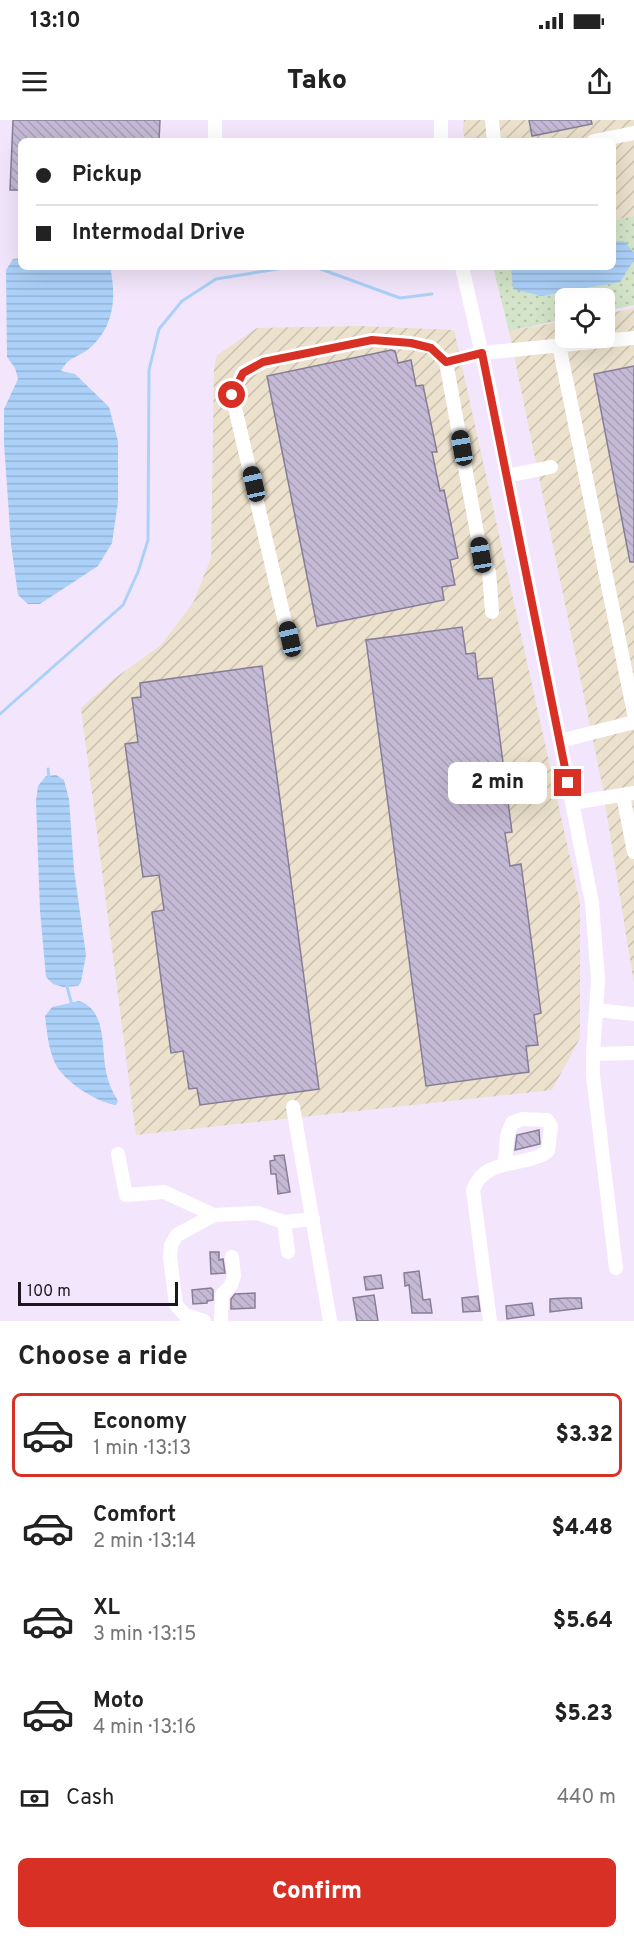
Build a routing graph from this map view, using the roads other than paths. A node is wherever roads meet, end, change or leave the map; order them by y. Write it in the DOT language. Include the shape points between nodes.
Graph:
graph roads {
  1 [pos="215,120"];
  2 [pos="441,120"];
  3 [pos="492,120"];
  4 [pos="634,133"];
  5 [pos="214,138"];
  6 [pos="441,138"];
  7 [pos="494,138"];
  8 [pos="609,138"];
  9 [pos="463,270"];
  10 [pos="634,338"];
  11 [pos="615,340"];
  12 [pos="555,345"];
  13 [pos="560,348"];
  14 [pos="482,353"];
  15 [pos="446,362"];
  16 [pos="551,466"];
  17 [pos="507,476"];
  18 [pos="492,612"];
  19 [pos="290,639"];
  20 [pos="634,713"];
  21 [pos="634,722"];
  22 [pos="560,741"];
  23 [pos="628,794"];
  24 [pos="572,803"];
  25 [pos="634,852"];
  26 [pos="596,1010"];
  27 [pos="634,1014"];
  28 [pos="634,1053"];
  29 [pos="593,1054"];
  30 [pos="293,1107"];
  31 [pos="118,1154"];
  32 [pos="505,1163"];
  33 [pos="214,1215"];
  34 [pos="313,1219"];
  35 [pos="284,1222"];
  36 [pos="288,1252"];
  37 [pos="232,1257"];
  38 [pos="616,1268"];
  39 [pos="204,1321"];
  40 [pos="221,1321"];
  41 [pos="330,1321"];
  42 [pos="490,1321"];
  1 -- 5 [label="street"];
  2 -- 6 [label="street"];
  3 -- 7 [label="street"];
  4 -- 8 [label="street"];
  9 -- 14 [label="street"];
  10 -- 11 [label="street"];
  12 -- 14 [label="street"];
  13 -- 20 [label="street"];
  14 -- 15 [label="street"];
  14 -- 17 [label="street"];
  15 -- 18 [label="street" via="481,555 489,572"];
  15 -- 19 [label="street" via="431,348 372,340 263,362 243,373 232,395"];
  16 -- 17 [label="street"];
  17 -- 22 [label="street"];
  21 -- 22 [label="street"];
  22 -- 24 [label="street"];
  23 -- 24 [label="street"];
  23 -- 25 [label="street"];
  24 -- 26 [label="street" via="592,903 598,980"];
  26 -- 27 [label="street"];
  26 -- 29 [label="street"];
  28 -- 29 [label="street"];
  29 -- 38 [label="street"];
  30 -- 34 [label="street"];
  31 -- 33 [label="street" via="126,1195 164,1192"];
  32 -- 42 [label="street" via="484,1174 473,1190"];
  33 -- 35 [label="street" via="257,1214"];
  33 -- 39 [label="street" via="177,1235 171,1245 176,1305 185,1315"];
  34 -- 35 [label="street"];
  34 -- 41 [label="street"];
  35 -- 36 [label="street"];
  37 -- 40 [label="street" via="234,1276 222,1295"];
}
